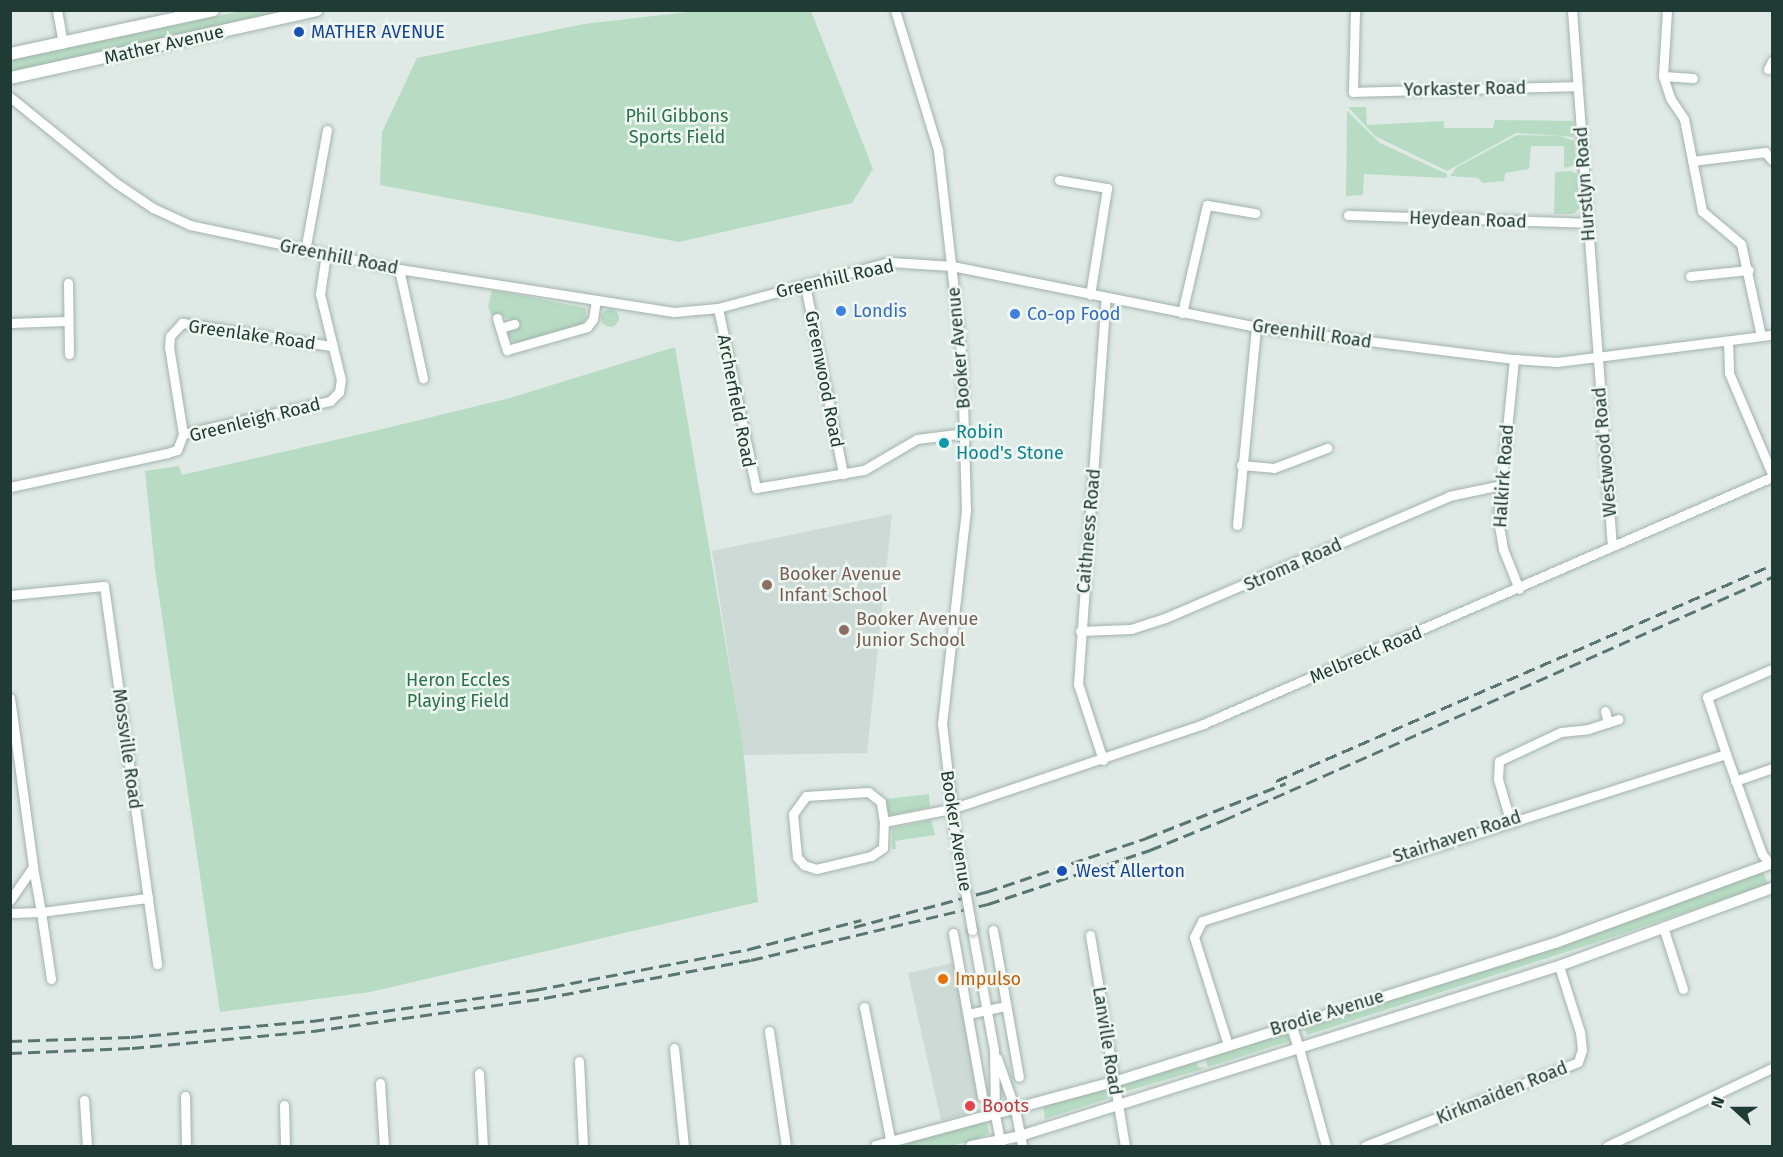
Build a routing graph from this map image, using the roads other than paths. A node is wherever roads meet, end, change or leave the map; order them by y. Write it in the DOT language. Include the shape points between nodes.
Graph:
graph roads {
  1 [pos="57,10"];
  2 [pos="213,10"];
  3 [pos="317,10"];
  4 [pos="895,10"];
  5 [pos="1355,10"];
  6 [pos="1572,10"];
  7 [pos="1667,10"];
  8 [pos="298,13"];
  9 [pos="63,43"];
  10 [pos="10,54"];
  11 [pos="1663,76"];
  12 [pos="10,78"];
  13 [pos="1693,78"];
  14 [pos="1577,87"];
  15 [pos="10,97"];
  16 [pos="327,130"];
  17 [pos="1773,160"];
  18 [pos="1692,161"];
  19 [pos="1059,180"];
  20 [pos="1255,213"];
  21 [pos="1348,215"];
  22 [pos="1588,224"];
  23 [pos="305,251"];
  24 [pos="326,254"];
  25 [pos="952,266"];
  26 [pos="399,269"];
  27 [pos="1749,270"];
  28 [pos="1690,276"];
  29 [pos="68,283"];
  30 [pos="805,285"];
  31 [pos="1090,295"];
  32 [pos="1106,298"];
  33 [pos="596,300"];
  34 [pos="718,308"];
  35 [pos="1182,313"];
  36 [pos="497,318"];
  37 [pos="66,321"];
  38 [pos="10,323"];
  39 [pos="514,324"];
  40 [pos="1256,327"];
  41 [pos="500,328"];
  42 [pos="1773,335"];
  43 [pos="1761,336"];
  44 [pos="1728,341"];
  45 [pos="331,346"];
  46 [pos="69,354"];
  47 [pos="1596,357"];
  48 [pos="1514,359"];
  49 [pos="423,378"];
  50 [pos="965,433"];
  51 [pos="183,434"];
  52 [pos="1327,448"];
  53 [pos="1241,465"];
  54 [pos="843,474"];
  55 [pos="1773,475"];
  56 [pos="1501,485"];
  57 [pos="10,487"];
  58 [pos="1237,525"];
  59 [pos="1612,547"];
  60 [pos="1519,590"];
  61 [pos="10,595"];
  62 [pos="1080,631"];
  63 [pos="1773,669"];
  64 [pos="11,704"];
  65 [pos="1605,711"];
  66 [pos="1726,754"];
  67 [pos="1103,760"];
  68 [pos="1773,768"];
  69 [pos="1735,781"];
  70 [pos="951,810"];
  71 [pos="1510,820"];
  72 [pos="884,822"];
  73 [pos="1772,865"];
  74 [pos="33,867"];
  75 [pos="1773,888"];
  76 [pos="148,898"];
  77 [pos="10,900"];
  78 [pos="41,912"];
  79 [pos="10,913"];
  80 [pos="993,930"];
  81 [pos="1664,930"];
  82 [pos="953,933"];
  83 [pos="1090,935"];
  84 [pos="157,963"];
  85 [pos="1559,966"];
  86 [pos="51,979"];
  87 [pos="1683,989"];
  88 [pos="1006,1006"];
  89 [pos="864,1007"];
  90 [pos="987,1011"];
  91 [pos="968,1014"];
  92 [pos="1291,1024"];
  93 [pos="769,1031"];
  94 [pos="1228,1045"];
  95 [pos="674,1048"];
  96 [pos="1299,1048"];
  97 [pos="994,1050"];
  98 [pos="579,1061"];
  99 [pos="1773,1068"];
  100 [pos="479,1073"];
  101 [pos="1018,1077"];
  102 [pos="995,1082"];
  103 [pos="1114,1082"];
  104 [pos="380,1083"];
  105 [pos="980,1085"];
  106 [pos="185,1096"];
  107 [pos="982,1096"];
  108 [pos="84,1100"];
  109 [pos="284,1105"];
  110 [pos="1118,1106"];
  111 [pos="1015,1109"];
  112 [pos="995,1115"];
  113 [pos="1021,1141"];
  114 [pos="891,1143"];
  115 [pos="1000,1143"];
  116 [pos="87,1146"];
  117 [pos="186,1146"];
  118 [pos="285,1146"];
  119 [pos="384,1146"];
  120 [pos="483,1146"];
  121 [pos="583,1146"];
  122 [pos="684,1146"];
  123 [pos="786,1146"];
  124 [pos="876,1146"];
  125 [pos="971,1146"];
  126 [pos="1125,1146"];
  127 [pos="1326,1146"];
  128 [pos="1365,1146"];
  129 [pos="1607,1146"];
  1 -- 9 [label="street"];
  2 -- 9 [label="main road, Mather Avenue"];
  3 -- 8 [label="main road, Mather Avenue"];
  4 -- 25 [label="street, Booker Avenue" via="938,150"];
  5 -- 14 [label="street, Yorkaster Road" via="1353,92"];
  6 -- 14 [label="street, Hurstlyn Road"];
  7 -- 11 [label="street"];
  8 -- 12 [label="main road, Mather Avenue"];
  9 -- 10 [label="main road, Mather Avenue"];
  11 -- 13 [label="street"];
  11 -- 18 [label="street" via="1670,98 1684,119"];
  14 -- 22 [label="street, Hurstlyn Road"];
  15 -- 23 [label="street, Greenhill Road" via="153,208 190,225"];
  16 -- 23 [label="street"];
  17 -- 18 [label="street" via="1765,152"];
  18 -- 27 [label="street" via="1702,211 1741,243"];
  19 -- 31 [label="street" via="1107,188"];
  20 -- 35 [label="street" via="1208,205"];
  21 -- 22 [label="street, Heydean Road"];
  22 -- 47 [label="street, Hurstlyn Road"];
  23 -- 24 [label="street, Greenhill Road"];
  24 -- 26 [label="street, Greenhill Road"];
  24 -- 45 [label="street, Greenleigh Road" via="320,294"];
  25 -- 30 [label="street, Greenhill Road" via="890,262"];
  25 -- 31 [label="street, Greenhill Road"];
  25 -- 50 [label="street, Booker Avenue"];
  26 -- 33 [label="street, Greenhill Road"];
  26 -- 49 [label="street"];
  27 -- 28 [label="street"];
  27 -- 43 [label="street"];
  29 -- 37 [label="street"];
  30 -- 34 [label="street, Greenhill Road"];
  30 -- 54 [label="street, Greenwood Road"];
  31 -- 32 [label="street, Greenhill Road"];
  32 -- 35 [label="street, Greenhill Road"];
  32 -- 62 [label="street, Caithness Road"];
  33 -- 34 [label="street, Greenhill Road" via="674,312"];
  33 -- 41 [label="street" via="592,322 577,330 507,350"];
  34 -- 54 [label="street, Archerfield Road" via="754,487 761,490"];
  35 -- 40 [label="street, Greenhill Road"];
  36 -- 41 [label="street"];
  37 -- 38 [label="street"];
  37 -- 46 [label="street"];
  39 -- 41 [label="street"];
  40 -- 48 [label="street, Greenhill Road"];
  40 -- 53 [label="street"];
  42 -- 43 [label="street, Greenhill Road"];
  43 -- 44 [label="street, Greenhill Road"];
  44 -- 47 [label="street, Greenhill Road"];
  44 -- 55 [label="street" via="1730,373"];
  45 -- 51 [label="street, Greenleigh Road" via="341,380 339,392 330,400"];
  45 -- 51 [label="street, Greenlake Road" via="182,322 170,336 169,347"];
  47 -- 48 [label="street, Greenhill Road" via="1557,362"];
  47 -- 59 [label="street, Westwood Road"];
  48 -- 56 [label="street, Halkirk Road"];
  50 -- 54 [label="street, Archerfield Road" via="917,439 864,470"];
  50 -- 70 [label="street, Booker Avenue" via="966,510 942,723"];
  51 -- 57 [label="street, Greenleigh Road" via="177,450"];
  52 -- 53 [label="street" via="1274,468"];
  53 -- 58 [label="street"];
  55 -- 59 [label="street, Melbreck Road"];
  56 -- 60 [label="street, Halkirk Road" via="1498,534"];
  56 -- 62 [label="street, Stroma Road" via="1449,496 1165,618 1131,629"];
  59 -- 60 [label="street, Melbreck Road"];
  60 -- 67 [label="street, Melbreck Road" via="1223,716"];
  61 -- 76 [label="street, Mossville Road" via="104,586"];
  62 -- 67 [label="street, Caithness Road" via="1078,684"];
  63 -- 66 [label="street" via="1707,697"];
  64 -- 74 [label="street"];
  65 -- 71 [label="street" via="1613,721 1561,732 1499,761 1498,779"];
  66 -- 69 [label="street"];
  66 -- 71 [label="street, Stairhaven Road"];
  67 -- 70 [label="street, Melbreck Road"];
  68 -- 69 [label="street"];
  69 -- 73 [label="street"];
  70 -- 72 [label="street, Melbreck Road"];
  70 -- 90 [label="street, Booker Avenue, bridge"];
  71 -- 94 [label="street, Stairhaven Road" via="1202,921 1194,938"];
  72 -- 72 [label="street" via="882,848 871,856 816,869 804,865 797,857 793,814 806,796 868,792 880,802"];
  73 -- 92 [label="street, Brodie Avenue" via="1555,943"];
  74 -- 77 [label="street"];
  74 -- 78 [label="street"];
  75 -- 81 [label="street, Brodie Avenue"];
  76 -- 78 [label="street"];
  76 -- 84 [label="street"];
  78 -- 79 [label="street"];
  78 -- 86 [label="street"];
  80 -- 88 [label="street"];
  81 -- 85 [label="street, Brodie Avenue"];
  81 -- 87 [label="street"];
  82 -- 91 [label="street"];
  83 -- 103 [label="street, Lanville Road"];
  85 -- 96 [label="street, Brodie Avenue"];
  85 -- 128 [label="street, Kirkmaiden Road" via="1580,1032 1582,1050 1578,1062"];
  88 -- 90 [label="street"];
  88 -- 101 [label="street"];
  89 -- 114 [label="street"];
  90 -- 91 [label="street"];
  90 -- 97 [label="street, Booker Avenue"];
  91 -- 105 [label="street"];
  92 -- 94 [label="street, Brodie Avenue"];
  92 -- 96 [label="street"];
  93 -- 123 [label="street"];
  94 -- 103 [label="street, Brodie Avenue"];
  95 -- 122 [label="street"];
  96 -- 110 [label="street, Brodie Avenue"];
  96 -- 127 [label="street"];
  97 -- 102 [label="street, Booker Avenue"];
  97 -- 111 [label="street, Booker Avenue"];
  98 -- 121 [label="street"];
  99 -- 129 [label="street"];
  100 -- 120 [label="street"];
  102 -- 105 [label="street"];
  102 -- 112 [label="street, Booker Avenue"];
  103 -- 110 [label="street, Lanville Road"];
  103 -- 111 [label="street, Brodie Avenue"];
  104 -- 119 [label="street"];
  105 -- 107 [label="street"];
  106 -- 117 [label="street"];
  108 -- 116 [label="street"];
  109 -- 118 [label="street"];
  110 -- 113 [label="street, Brodie Avenue"];
  110 -- 126 [label="street, Lanville Road"];
  111 -- 112 [label="street, Brodie Avenue"];
  111 -- 113 [label="street, Booker Avenue"];
  112 -- 114 [label="street, Brodie Avenue"];
  112 -- 115 [label="street, Booker Avenue"];
  113 -- 115 [label="street, Brodie Avenue"];
  114 -- 124 [label="street, Brodie Avenue"];
  115 -- 125 [label="street, Brodie Avenue"];
}
